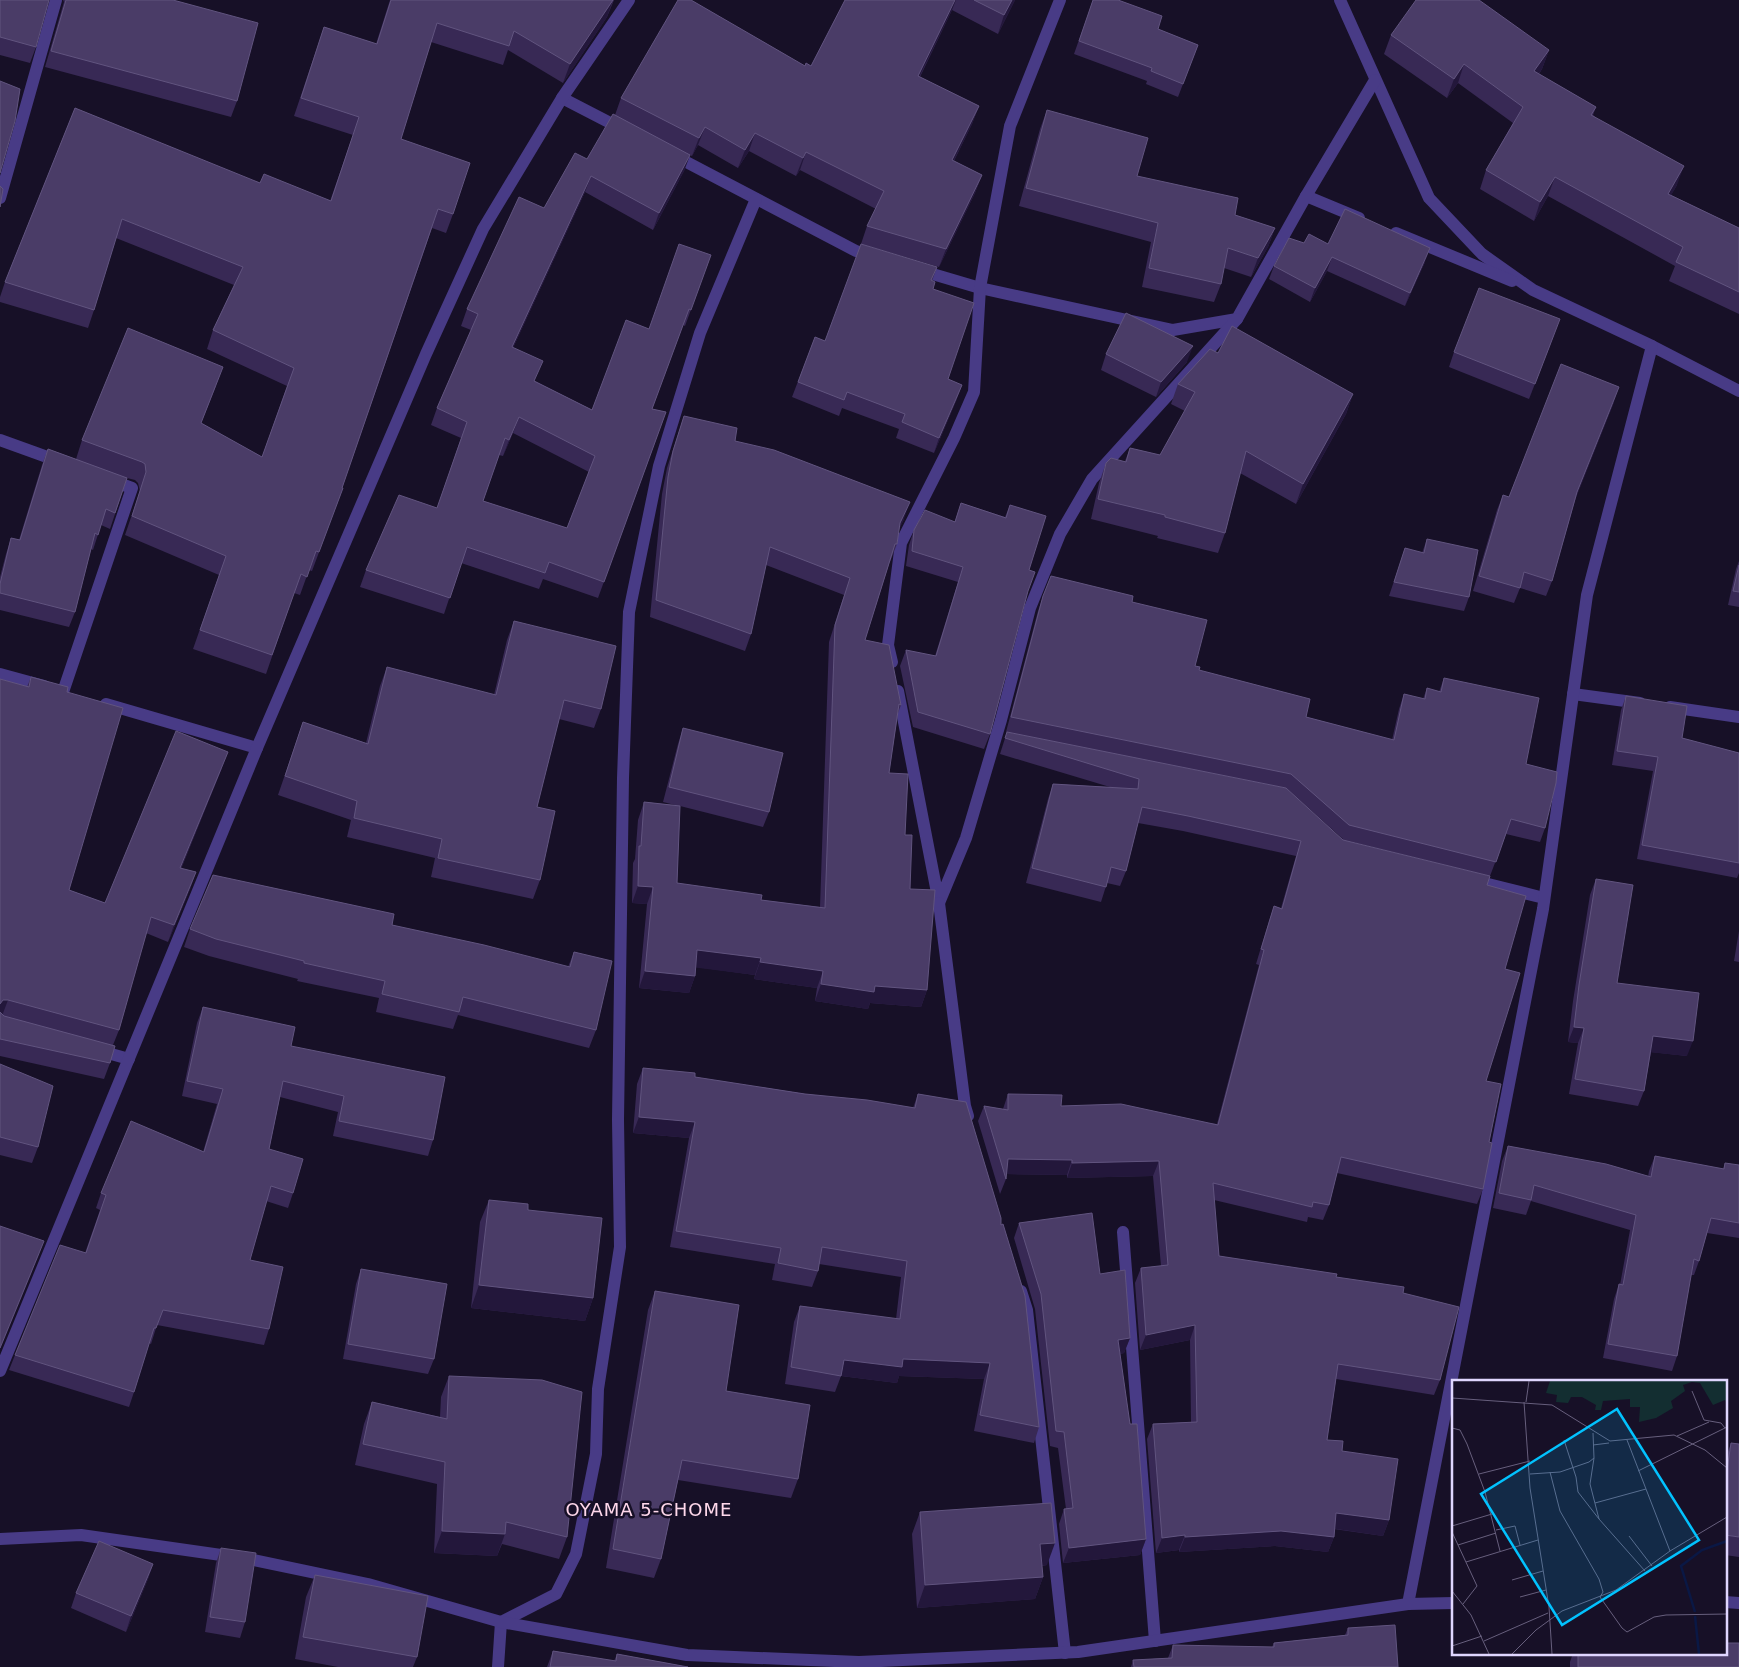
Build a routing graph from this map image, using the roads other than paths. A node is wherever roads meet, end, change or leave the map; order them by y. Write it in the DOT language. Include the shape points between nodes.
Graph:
graph roads {
  1 [pos="56,0"];
  2 [pos="629,0"];
  3 [pos="1060,0"];
  4 [pos="1340,0"];
  5 [pos="1375,80"];
  6 [pos="562,98"];
  7 [pos="633,134"];
  8 [pos="659,148"];
  9 [pos="1306,196"];
  10 [pos="0,198"];
  11 [pos="756,199"];
  12 [pos="1370,222"];
  13 [pos="1388,230"];
  14 [pos="885,260"];
  15 [pos="904,265"];
  16 [pos="980,288"];
  17 [pos="1533,290"];
  18 [pos="1237,319"];
  19 [pos="1652,346"];
  20 [pos="1739,391"];
  21 [pos="0,440"];
  22 [pos="70,465"];
  23 [pos="96,475"];
  24 [pos="0,674"];
  25 [pos="1573,694"];
  26 [pos="91,700"];
  27 [pos="1739,716"];
  28 [pos="257,748"];
  29 [pos="1461,877"];
  30 [pos="1544,898"];
  31 [pos="939,903"];
  32 [pos="83,1047"];
  33 [pos="129,1059"];
  34 [pos="970,1125"];
  35 [pos="1123,1232"];
  36 [pos="1019,1282"];
  37 [pos="0,1371"];
  38 [pos="0,1539"];
  39 [pos="1726,1602"];
  40 [pos="1452,1603"];
  41 [pos="1739,1603"];
  42 [pos="1408,1604"];
  43 [pos="501,1622"];
  44 [pos="1155,1641"];
  45 [pos="1065,1653"];
  46 [pos="498,1667"];
  1 -- 10 [label="street"];
  2 -- 6 [label="street"];
  3 -- 16 [label="street" via="1010,126"];
  4 -- 5 [label="street"];
  5 -- 9 [label="street"];
  5 -- 17 [label="street" via="1429,198 1482,254"];
  6 -- 7 [label="street"];
  6 -- 28 [label="street" via="483,229"];
  8 -- 11 [label="street"];
  9 -- 12 [label="street"];
  9 -- 18 [label="street"];
  11 -- 14 [label="street" via="856,251"];
  11 -- 43 [label="street" via="700,333 662,457 629,612 618,1120 620,1247 598,1389 596,1454 576,1554 556,1594"];
  13 -- 17 [label="street"];
  15 -- 16 [label="street"];
  16 -- 18 [label="street" via="1173,330"];
  16 -- 31 [label="street" via="974,392 901,543 888,645"];
  17 -- 19 [label="street"];
  18 -- 31 [label="street" via="1092,479 1060,534 1030,608 1001,739"];
  19 -- 20 [label="street"];
  19 -- 25 [label="street" via="1587,595"];
  21 -- 22 [label="street"];
  23 -- 24 [label="street" via="132,488 68,693"];
  25 -- 27 [label="street"];
  25 -- 30 [label="street"];
  26 -- 28 [label="street"];
  28 -- 33 [label="street"];
  29 -- 30 [label="street"];
  30 -- 42 [label="street"];
  31 -- 34 [label="street"];
  32 -- 33 [label="street"];
  33 -- 37 [label="street" via="46,1249"];
  35 -- 44 [label="street"];
  36 -- 45 [label="street" via="1027,1310"];
  38 -- 43 [label="street" via="81,1535 249,1560 368,1584"];
  39 -- 41 [label="street"];
  40 -- 42 [label="street"];
  42 -- 44 [label="street"];
  43 -- 45 [label="street" via="687,1655 859,1662"];
  43 -- 46 [label="street"];
  44 -- 45 [label="street"];
}
